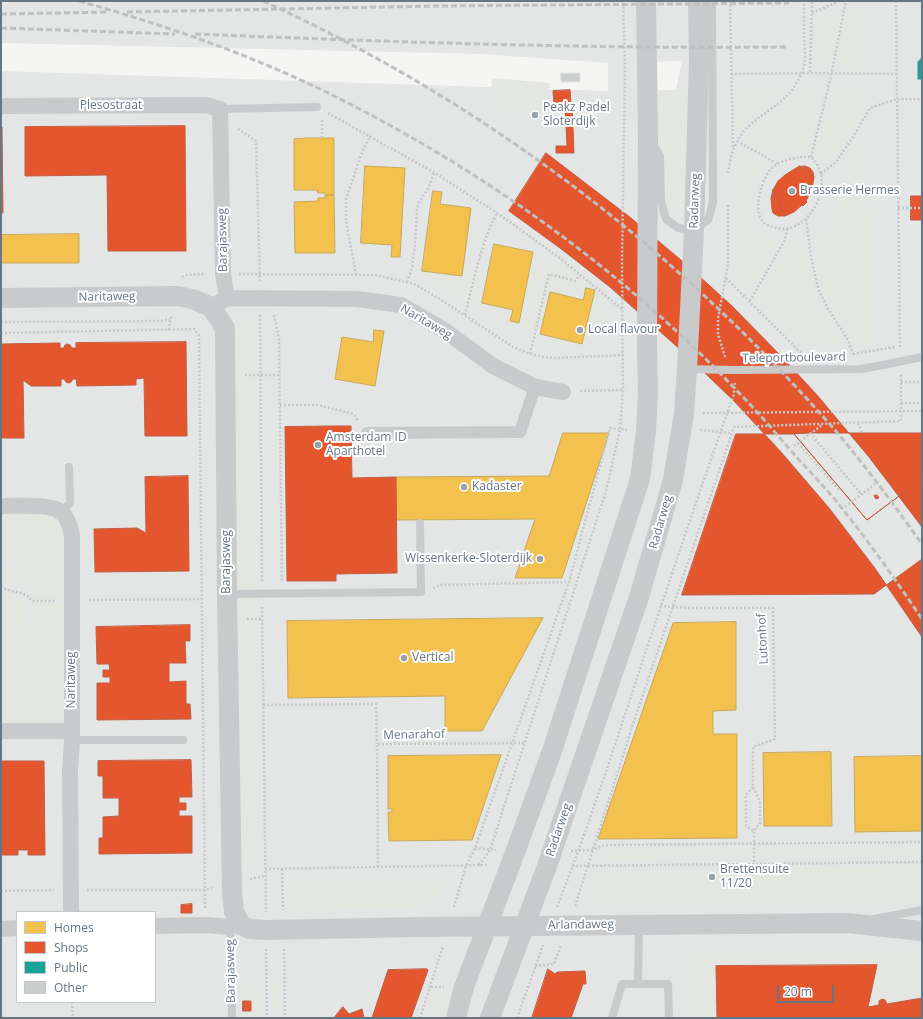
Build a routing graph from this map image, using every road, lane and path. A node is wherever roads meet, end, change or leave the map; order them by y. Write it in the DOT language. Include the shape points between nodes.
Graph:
graph roads {
  1 [pos="623,1"];
  2 [pos="646,1"];
  3 [pos="698,1"];
  4 [pos="712,1"];
  5 [pos="730,1"];
  6 [pos="804,1"];
  7 [pos="812,1"];
  8 [pos="829,1"];
  9 [pos="840,1"];
  10 [pos="846,1"];
  11 [pos="896,1"];
  12 [pos="829,5"];
  13 [pos="812,13"];
  14 [pos="705,61"];
  15 [pos="801,73"];
  16 [pos="810,73"];
  17 [pos="832,73"];
  18 [pos="731,74"];
  19 [pos="896,74"];
  20 [pos="922,98"];
  21 [pos="897,99"];
  22 [pos="1,106"];
  23 [pos="319,108"];
  24 [pos="220,113"];
  25 [pos="648,135"];
  26 [pos="370,136"];
  27 [pos="322,137"];
  28 [pos="737,141"];
  29 [pos="733,150"];
  30 [pos="811,157"];
  31 [pos="778,164"];
  32 [pos="434,173"];
  33 [pos="822,174"];
  34 [pos="728,181"];
  35 [pos="728,203"];
  36 [pos="898,208"];
  37 [pos="922,208"];
  38 [pos="496,212"];
  39 [pos="806,219"];
  40 [pos="787,229"];
  41 [pos="694,230"];
  42 [pos="356,275"];
  43 [pos="580,275"];
  44 [pos="726,277"];
  45 [pos="407,282"];
  46 [pos="1,298"];
  47 [pos="265,298"];
  48 [pos="750,301"];
  49 [pos="219,302"];
  50 [pos="623,310"];
  51 [pos="465,315"];
  52 [pos="1,322"];
  53 [pos="169,330"];
  54 [pos="1,333"];
  55 [pos="900,346"];
  56 [pos="530,354"];
  57 [pos="824,354"];
  58 [pos="846,354"];
  59 [pos="854,354"];
  60 [pos="922,357"];
  61 [pos="901,362"];
  62 [pos="687,370"];
  63 [pos="733,370"];
  64 [pos="901,382"];
  65 [pos="922,382"];
  66 [pos="536,387"];
  67 [pos="623,390"];
  68 [pos="563,392"];
  69 [pos="901,403"];
  70 [pos="922,403"];
  71 [pos="280,405"];
  72 [pos="901,411"];
  73 [pos="922,411"];
  74 [pos="727,413"];
  75 [pos="824,423"];
  76 [pos="858,423"];
  77 [pos="610,428"];
  78 [pos="367,433"];
  79 [pos="810,433"];
  80 [pos="862,433"];
  81 [pos="798,443"];
  82 [pos="794,446"];
  83 [pos="69,467"];
  84 [pos="875,484"];
  85 [pos="840,491"];
  86 [pos="861,494"];
  87 [pos="1,506"];
  88 [pos="845,507"];
  89 [pos="62,513"];
  90 [pos="420,523"];
  91 [pos="569,582"];
  92 [pos="1,586"];
  93 [pos="422,592"];
  94 [pos="227,594"];
  95 [pos="282,594"];
  96 [pos="639,597"];
  97 [pos="202,599"];
  98 [pos="72,600"];
  99 [pos="661,606"];
  100 [pos="673,607"];
  101 [pos="263,705"];
  102 [pos="1,732"];
  103 [pos="72,736"];
  104 [pos="183,740"];
  105 [pos="512,743"];
  106 [pos="525,743"];
  107 [pos="377,744"];
  108 [pos="753,787"];
  109 [pos="754,831"];
  110 [pos="922,842"];
  111 [pos="754,844"];
  112 [pos="490,850"];
  113 [pos="592,850"];
  114 [pos="579,851"];
  115 [pos="513,858"];
  116 [pos="549,858"];
  117 [pos="922,862"];
  118 [pos="754,864"];
  119 [pos="479,865"];
  120 [pos="573,866"];
  121 [pos="587,866"];
  122 [pos="378,867"];
  123 [pos="266,876"];
  124 [pos="232,883"];
  125 [pos="71,890"];
  126 [pos="206,890"];
  127 [pos="1,891"];
  128 [pos="922,910"];
  129 [pos="71,911"];
  130 [pos="847,923"];
  131 [pos="205,925"];
  132 [pos="639,925"];
  133 [pos="156,926"];
  134 [pos="235,926"];
  135 [pos="524,926"];
  136 [pos="559,926"];
  137 [pos="487,927"];
  138 [pos="16,928"];
  139 [pos="1,929"];
  140 [pos="266,930"];
  141 [pos="922,931"];
  142 [pos="638,984"];
  143 [pos="72,1003"];
  144 [pos="73,1018"];
  145 [pos="232,1018"];
  146 [pos="267,1018"];
  147 [pos="456,1018"];
  148 [pos="490,1018"];
  149 [pos="517,1018"];
  150 [pos="612,1018"];
  151 [pos="669,1018"];
  1 -- 50 [label="path"];
  2 -- 25 [label="street"];
  3 -- 14 [label="street, Radarweg"];
  4 -- 14 [label="lane"];
  5 -- 18 [label="path"];
  6 -- 15 [label="path" via="805,58"];
  7 -- 13 [label="path"];
  8 -- 12 [label="path"];
  9 -- 12 [label="path"];
  10 -- 17 [label="path"];
  11 -- 19 [label="path"];
  12 -- 13 [label="path"];
  13 -- 16 [label="path"];
  14 -- 41 [label="street, Radarweg"];
  15 -- 16 [label="path"];
  15 -- 18 [label="path"];
  15 -- 28 [label="path" via="782,102 747,127"];
  16 -- 17 [label="path"];
  17 -- 19 [label="path"];
  17 -- 30 [label="path"];
  18 -- 29 [label="path"];
  19 -- 21 [label="path"];
  20 -- 21 [label="path"];
  21 -- 33 [label="path" via="870,108 836,162"];
  21 -- 36 [label="path"];
  22 -- 24 [label="street, Plesostraat" via="206,105"];
  23 -- 24 [label="lane"];
  23 -- 26 [label="path"];
  23 -- 27 [label="path"];
  24 -- 47 [label="path" via="256,141"];
  24 -- 49 [label="street, Barajasweg" via="223,274"];
  25 -- 41 [label="lane" via="660,156 661,200 666,219 678,228"];
  25 -- 115 [label="street" via="648,393 640,479 552,752"];
  26 -- 32 [label="path"];
  26 -- 42 [label="path" via="346,199 346,220"];
  28 -- 29 [label="path"];
  28 -- 31 [label="path"];
  29 -- 34 [label="path" via="729,159"];
  30 -- 31 [label="path" via="790,159"];
  30 -- 33 [label="path" via="816,161"];
  31 -- 40 [label="path" via="762,182 758,206 760,217 765,223"];
  32 -- 38 [label="path"];
  32 -- 45 [label="path" via="418,206 412,268"];
  33 -- 39 [label="path" via="818,199 814,210"];
  35 -- 44 [label="path"];
  36 -- 37 [label="path"];
  36 -- 55 [label="path"];
  38 -- 43 [label="path" via="561,258"];
  38 -- 51 [label="path" via="474,277"];
  39 -- 40 [label="path"];
  39 -- 59 [label="path" via="818,288"];
  40 -- 48 [label="path" via="785,240"];
  41 -- 62 [label="street, Radarweg"];
  43 -- 50 [label="path"];
  43 -- 56 [label="path" via="575,281 549,274"];
  44 -- 48 [label="path"];
  44 -- 63 [label="path" via="718,319 718,334 724,355"];
  46 -- 49 [label="street, Naritaweg" via="177,296"];
  47 -- 49 [label="street, Naritaweg"];
  47 -- 66 [label="street, Naritaweg" via="358,298 401,305 444,330 493,366"];
  47 -- 71 [label="path" via="279,339"];
  48 -- 57 [label="path" via="802,354"];
  49 -- 94 [label="street, Barajasweg" via="225,328"];
  50 -- 67 [label="path"];
  52 -- 53 [label="path, Naritaweg" via="170,319"];
  53 -- 54 [label="path"];
  53 -- 97 [label="path, Barajasweg" via="194,329 199,335"];
  55 -- 59 [label="path"];
  55 -- 61 [label="path"];
  58 -- 59 [label="path"];
  60 -- 61 [label="lane, Teleportboulevard"];
  61 -- 63 [label="lane, Teleportboulevard" via="861,368"];
  61 -- 64 [label="path"];
  62 -- 63 [label="lane, Teleportboulevard"];
  62 -- 96 [label="street, Radarweg" via="684,414 673,480"];
  63 -- 74 [label="path" via="736,383"];
  64 -- 65 [label="path"];
  64 -- 69 [label="path"];
  66 -- 68 [label="street, Naritaweg"];
  66 -- 78 [label="street" via="520,432"];
  67 -- 68 [label="path"];
  67 -- 106 [label="path" via="620,430 606,491"];
  69 -- 70 [label="path"];
  69 -- 72 [label="path"];
  71 -- 78 [label="path" via="318,405 354,414"];
  71 -- 95 [label="path"];
  72 -- 73 [label="path"];
  72 -- 74 [label="path"];
  72 -- 76 [label="path" via="902,421"];
  74 -- 99 [label="path"];
  75 -- 79 [label="path"];
  76 -- 80 [label="path"];
  76 -- 100 [label="path" via="734,427"];
  77 -- 91 [label="path"];
  79 -- 81 [label="path"];
  79 -- 86 [label="path"];
  81 -- 82 [label="path"];
  81 -- 85 [label="path"];
  83 -- 89 [label="lane" via="70,503"];
  84 -- 86 [label="path"];
  86 -- 88 [label="path"];
  87 -- 89 [label="street" via="41,506"];
  89 -- 98 [label="street, Naritaweg" via="69,521 72,535"];
  90 -- 93 [label="lane"];
  91 -- 93 [label="path" via="441,585"];
  91 -- 105 [label="path"];
  92 -- 98 [label="path" via="6,590 28,595 32,601"];
  93 -- 95 [label="lane"];
  94 -- 95 [label="lane"];
  94 -- 124 [label="street, Barajasweg"];
  96 -- 99 [label="path, Lutonhof"];
  96 -- 116 [label="street, Radarweg"];
  97 -- 98 [label="path"];
  97 -- 126 [label="path, Barajasweg"];
  98 -- 103 [label="street, Naritaweg"];
  99 -- 100 [label="path, Lutonhof"];
  99 -- 114 [label="path"];
  100 -- 108 [label="path, Lutonhof" via="773,608 775,740 753,747"];
  100 -- 113 [label="path"];
  101 -- 107 [label="path" via="376,704"];
  102 -- 103 [label="street"];
  103 -- 104 [label="lane"];
  103 -- 125 [label="street, Naritaweg"];
  105 -- 106 [label="path, Menarahof"];
  105 -- 107 [label="path, Menarahof"];
  105 -- 112 [label="path" via="475,848"];
  106 -- 112 [label="path"];
  107 -- 122 [label="path, Menarahof"];
  108 -- 109 [label="path, Lutonhof" via="760,801 760,823"];
  108 -- 109 [label="path, Lutonhof" via="746,795 746,826"];
  109 -- 111 [label="path, Lutonhof"];
  110 -- 111 [label="path"];
  111 -- 113 [label="path" via="605,845"];
  111 -- 118 [label="path, Lutonhof"];
  112 -- 115 [label="path"];
  112 -- 119 [label="path"];
  113 -- 114 [label="path"];
  113 -- 121 [label="path"];
  114 -- 116 [label="path"];
  114 -- 120 [label="path"];
  115 -- 119 [label="path"];
  115 -- 137 [label="street"];
  116 -- 120 [label="path"];
  116 -- 135 [label="street, Radarweg"];
  117 -- 118 [label="path"];
  118 -- 121 [label="path"];
  119 -- 122 [label="path"];
  120 -- 121 [label="path"];
  120 -- 136 [label="path"];
  121 -- 136 [label="path"];
  122 -- 123 [label="path" via="266,869"];
  123 -- 124 [label="path"];
  123 -- 140 [label="path"];
  124 -- 126 [label="path"];
  124 -- 134 [label="street, Barajasweg"];
  125 -- 126 [label="path"];
  125 -- 127 [label="path"];
  125 -- 129 [label="street, Naritaweg"];
  126 -- 131 [label="path, Barajasweg"];
  128 -- 130 [label="lane"];
  130 -- 132 [label="street, Arlandaweg"];
  130 -- 141 [label="street, Arlandaweg"];
  131 -- 133 [label="street"];
  131 -- 134 [label="street"];
  132 -- 136 [label="street, Arlandaweg"];
  132 -- 142 [label="lane"];
  134 -- 140 [label="street, Arlandaweg"];
  134 -- 145 [label="lane, Barajasweg"];
  135 -- 136 [label="street, Arlandaweg"];
  135 -- 137 [label="street, Arlandaweg"];
  135 -- 148 [label="street, Radarweg"];
  136 -- 149 [label="path" via="554,964 534,966"];
  137 -- 140 [label="street, Arlandaweg"];
  137 -- 147 [label="street" via="464,987"];
  138 -- 139 [label="street"];
  140 -- 146 [label="path"];
  142 -- 150 [label="lane" via="622,984"];
  142 -- 151 [label="lane" via="668,984"];
  143 -- 144 [label="path"];
}
